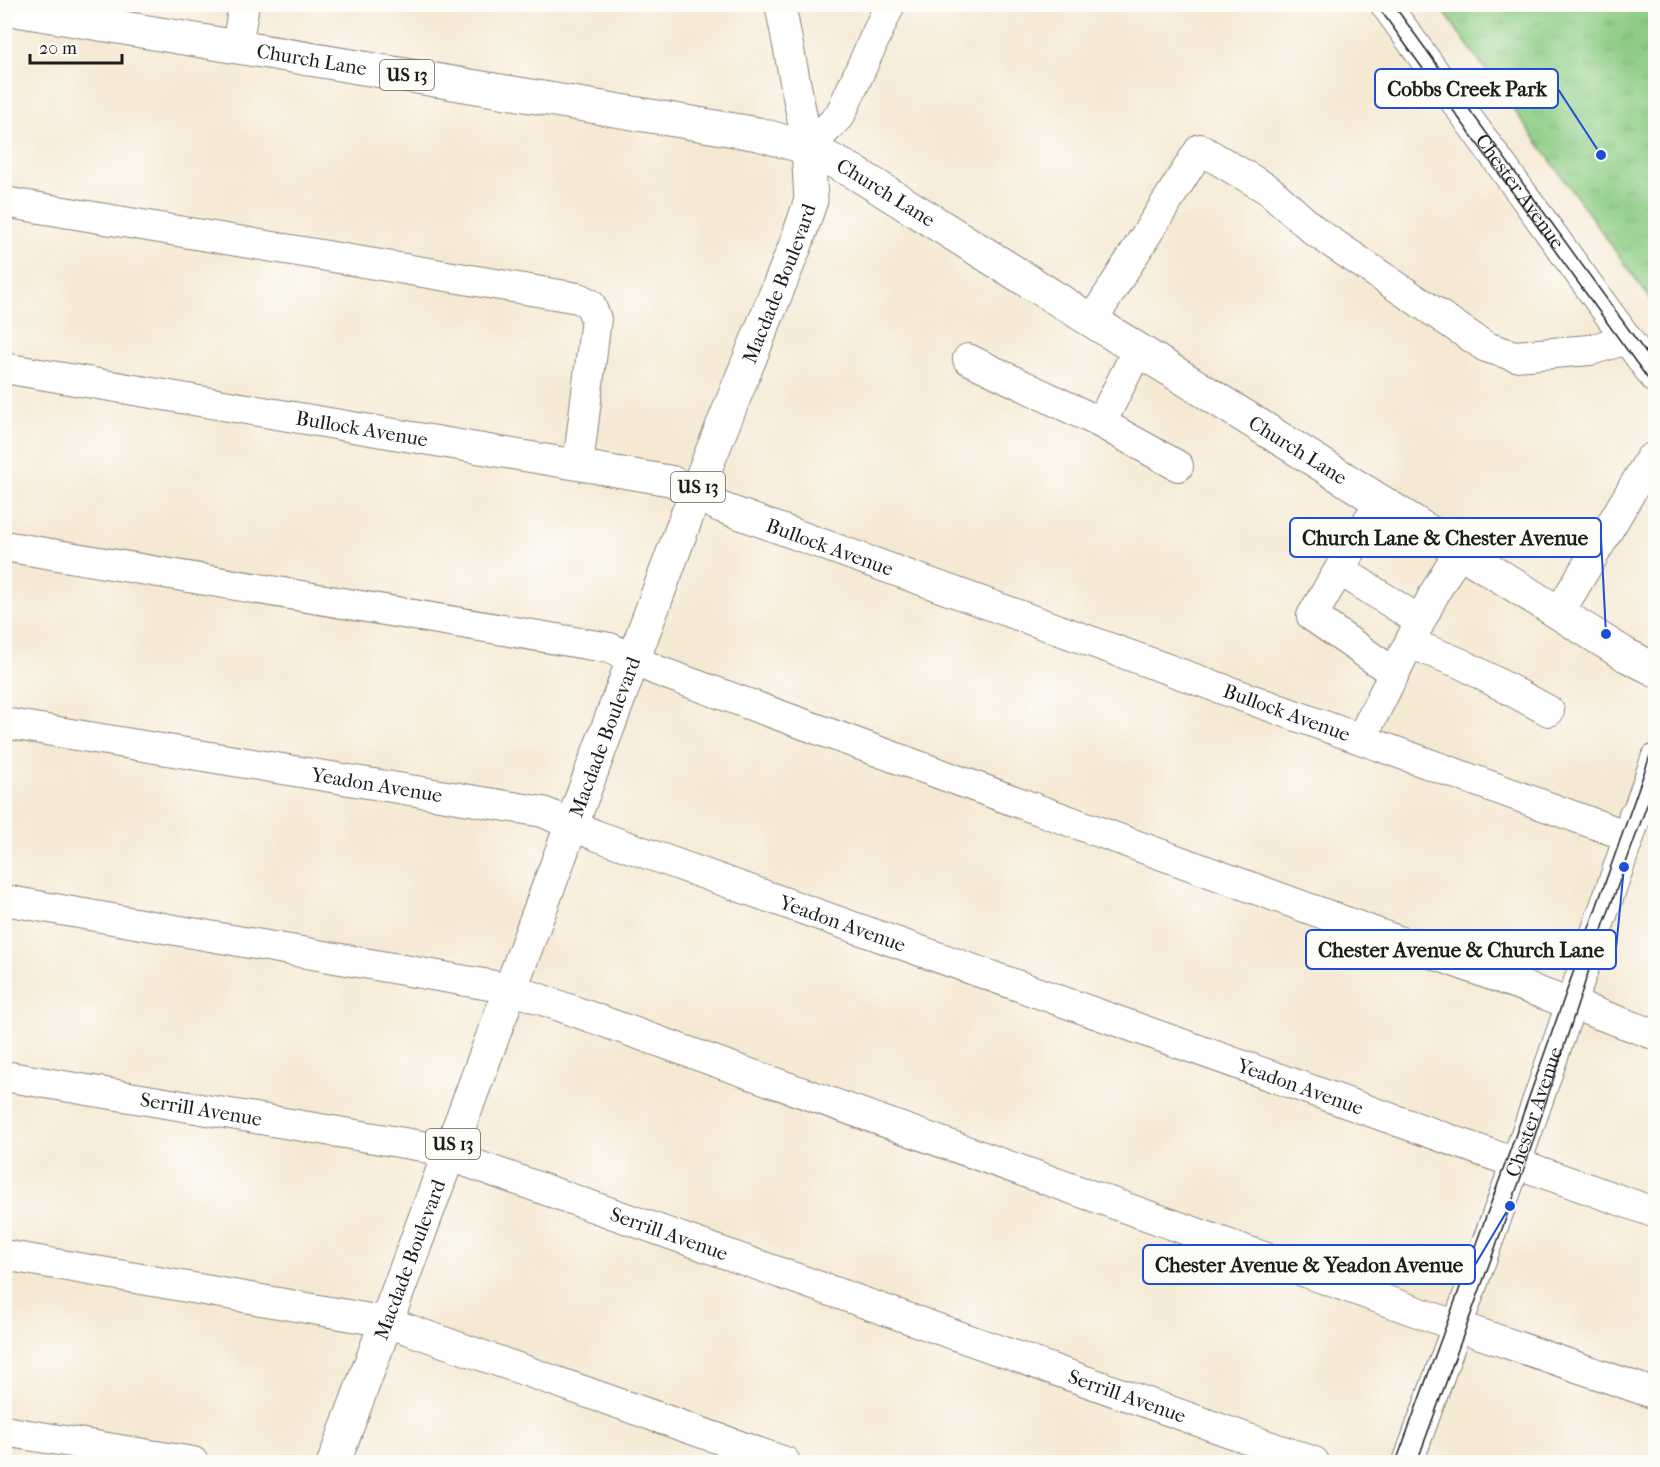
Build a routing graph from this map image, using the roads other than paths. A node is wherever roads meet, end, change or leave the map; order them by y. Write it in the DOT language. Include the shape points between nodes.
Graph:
graph roads {
  1 [pos="244,4"];
  2 [pos="780,4"];
  3 [pos="890,4"];
  4 [pos="1385,4"];
  5 [pos="4,8"];
  6 [pos="237,47"];
  7 [pos="808,148"];
  8 [pos="4,202"];
  9 [pos="1092,321"];
  10 [pos="1627,339"];
  11 [pos="1138,349"];
  12 [pos="968,359"];
  13 [pos="4,368"];
  14 [pos="1656,379"];
  15 [pos="1101,423"];
  16 [pos="1656,456"];
  17 [pos="578,465"];
  18 [pos="1178,466"];
  19 [pos="696,494"];
  20 [pos="1380,501"];
  21 [pos="4,546"];
  22 [pos="1459,551"];
  23 [pos="1340,570"];
  24 [pos="1559,613"];
  25 [pos="1415,632"];
  26 [pos="634,659"];
  27 [pos="1656,670"];
  28 [pos="1394,673"];
  29 [pos="1549,711"];
  30 [pos="4,723"];
  31 [pos="1361,739"];
  32 [pos="1656,759"];
  33 [pos="1640,816"];
  34 [pos="572,825"];
  35 [pos="4,900"];
  36 [pos="512,988"];
  37 [pos="1570,1005"];
  38 [pos="1656,1035"];
  39 [pos="4,1076"];
  40 [pos="449,1155"];
  41 [pos="1516,1163"];
  42 [pos="1656,1213"];
  43 [pos="4,1255"];
  44 [pos="387,1322"];
  45 [pos="1457,1326"];
  46 [pos="1656,1394"];
  47 [pos="4,1431"];
  48 [pos="193,1462"];
  49 [pos="334,1462"];
  50 [pos="785,1462"];
  51 [pos="1314,1462"];
  52 [pos="1408,1462"];
  1 -- 6 [label="street"];
  2 -- 7 [label="street, Macdade Boulevard"];
  3 -- 7 [label="street" via="840,115"];
  4 -- 10 [label="street, Chester Avenue"];
  5 -- 6 [label="main road, Church Lane / US 13"];
  6 -- 7 [label="main road, Church Lane / US 13" via="758,134"];
  7 -- 9 [label="main road, Church Lane" via="854,172"];
  7 -- 19 [label="main road, Macdade Boulevard / US 13" via="811,200"];
  8 -- 17 [label="street" via="578,298 590,304 596,320"];
  9 -- 10 [label="street" via="1200,150 1269,190 1316,232 1486,346 1515,356 1590,350"];
  9 -- 11 [label="main road, Church Lane"];
  10 -- 14 [label="street, Chester Avenue"];
  11 -- 15 [label="street"];
  11 -- 20 [label="main road, Church Lane"];
  12 -- 15 [label="street"];
  13 -- 17 [label="street, Bullock Avenue"];
  15 -- 18 [label="street"];
  16 -- 24 [label="street" via="1650,459"];
  17 -- 19 [label="street, Bullock Avenue" via="672,481"];
  19 -- 26 [label="main road, Macdade Boulevard / US 13"];
  19 -- 31 [label="street, Bullock Avenue" via="727,510"];
  20 -- 22 [label="main road, Church Lane"];
  20 -- 23 [label="street"];
  21 -- 26 [label="street" via="610,648"];
  22 -- 24 [label="main road, Church Lane"];
  22 -- 25 [label="street"];
  23 -- 25 [label="street"];
  23 -- 28 [label="street" via="1312,616"];
  24 -- 27 [label="main road, Church Lane"];
  25 -- 28 [label="street"];
  25 -- 29 [label="street" via="1462,664"];
  26 -- 34 [label="main road, Macdade Boulevard / US 13"];
  26 -- 37 [label="street"];
  28 -- 31 [label="street"];
  30 -- 34 [label="street, Yeadon Avenue" via="543,812"];
  31 -- 33 [label="street, Bullock Avenue"];
  32 -- 33 [label="street, Chester Avenue"];
  33 -- 37 [label="street, Chester Avenue"];
  34 -- 36 [label="main road, Macdade Boulevard / US 13"];
  34 -- 41 [label="street, Yeadon Avenue"];
  35 -- 36 [label="street"];
  36 -- 40 [label="main road, Macdade Boulevard / US 13"];
  36 -- 45 [label="street"];
  37 -- 38 [label="street"];
  37 -- 41 [label="street, Chester Avenue"];
  39 -- 40 [label="street, Serrill Avenue" via="411,1144"];
  40 -- 44 [label="main road, Macdade Boulevard / US 13"];
  40 -- 51 [label="street, Serrill Avenue"];
  41 -- 42 [label="street, Yeadon Avenue"];
  41 -- 45 [label="street, Chester Avenue"];
  43 -- 44 [label="street"];
  44 -- 49 [label="main road, Macdade Boulevard / US 13"];
  44 -- 50 [label="street"];
  45 -- 46 [label="street"];
  45 -- 52 [label="street, Chester Avenue"];
  47 -- 48 [label="street"];
}
